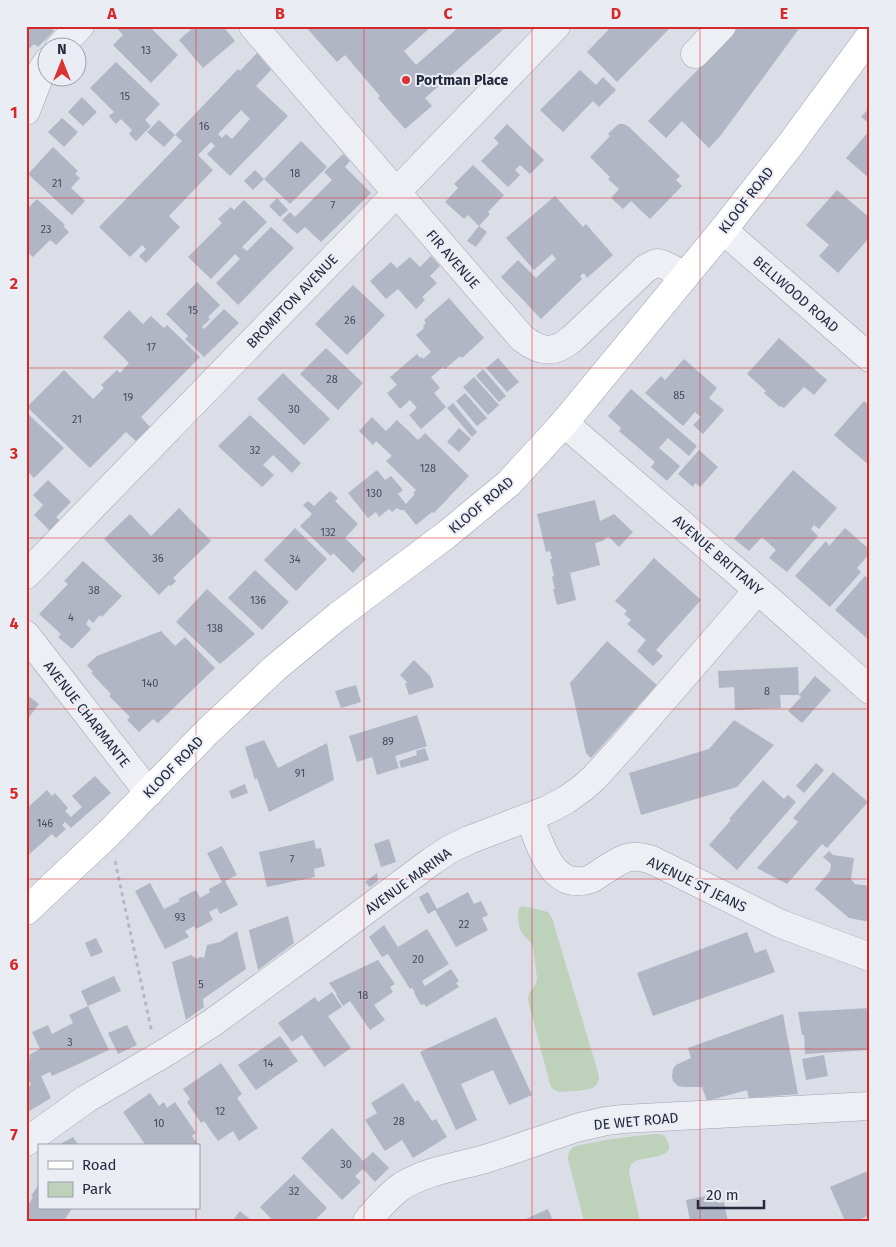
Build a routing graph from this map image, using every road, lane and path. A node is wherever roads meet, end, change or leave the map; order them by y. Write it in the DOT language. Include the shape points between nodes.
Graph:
graph roads {
  1 [pos="80,26"];
  2 [pos="253,26"];
  3 [pos="556,26"];
  4 [pos="722,26"];
  5 [pos="870,36"];
  6 [pos="69,38"];
  7 [pos="695,54"];
  8 [pos="38,78"];
  9 [pos="29,97"];
  10 [pos="397,193"];
  11 [pos="723,230"];
  12 [pos="685,276"];
  13 [pos="870,358"];
  14 [pos="564,423"];
  15 [pos="26,575"];
  16 [pos="758,590"];
  17 [pos="26,635"];
  18 [pos="870,690"];
  19 [pos="149,793"];
  20 [pos="529,817"];
  21 [pos="109,833"];
  22 [pos="26,912"];
  23 [pos="870,957"];
  24 [pos="157,1058"];
  25 [pos="870,1106"];
  26 [pos="26,1142"];
  27 [pos="367,1221"];
  1 -- 6 [label="street"];
  2 -- 10 [label="street, FIR AVENUE"];
  3 -- 10 [label="street, BROMPTON AVENUE"];
  4 -- 7 [label="street"];
  5 -- 11 [label="main road, KLOOF ROAD"];
  8 -- 9 [label="street"];
  10 -- 12 [label="street, FIR AVENUE" via="522,338 536,347 549,350 567,343 651,265 662,264"];
  10 -- 15 [label="street, BROMPTON AVENUE"];
  11 -- 12 [label="main road, KLOOF ROAD"];
  11 -- 13 [label="street, BELLWOOD ROAD"];
  12 -- 14 [label="main road, KLOOF ROAD"];
  14 -- 16 [label="street, AVENUE BRITTANY"];
  14 -- 19 [label="main road, KLOOF ROAD" via="501,490 275,668"];
  16 -- 18 [label="street, AVENUE BRITTANY"];
  16 -- 20 [label="street, AVENUE MARINA" via="595,777 566,800"];
  17 -- 19 [label="street, AVENUE CHARMANTE"];
  19 -- 21 [label="main road, KLOOF ROAD"];
  20 -- 23 [label="street, AVENUE ST JEANS" via="547,860 563,877 576,881 592,879 626,858 652,860 781,924"];
  20 -- 24 [label="street, AVENUE MARINA" via="450,849 256,992"];
  21 -- 22 [label="main road, KLOOF ROAD"];
  21 -- 24 [label="path"];
  24 -- 26 [label="street, AVENUE MARINA" via="86,1099"];
  25 -- 27 [label="street, DE WET ROAD" via="622,1119 580,1126 419,1177 400,1188"];
}
